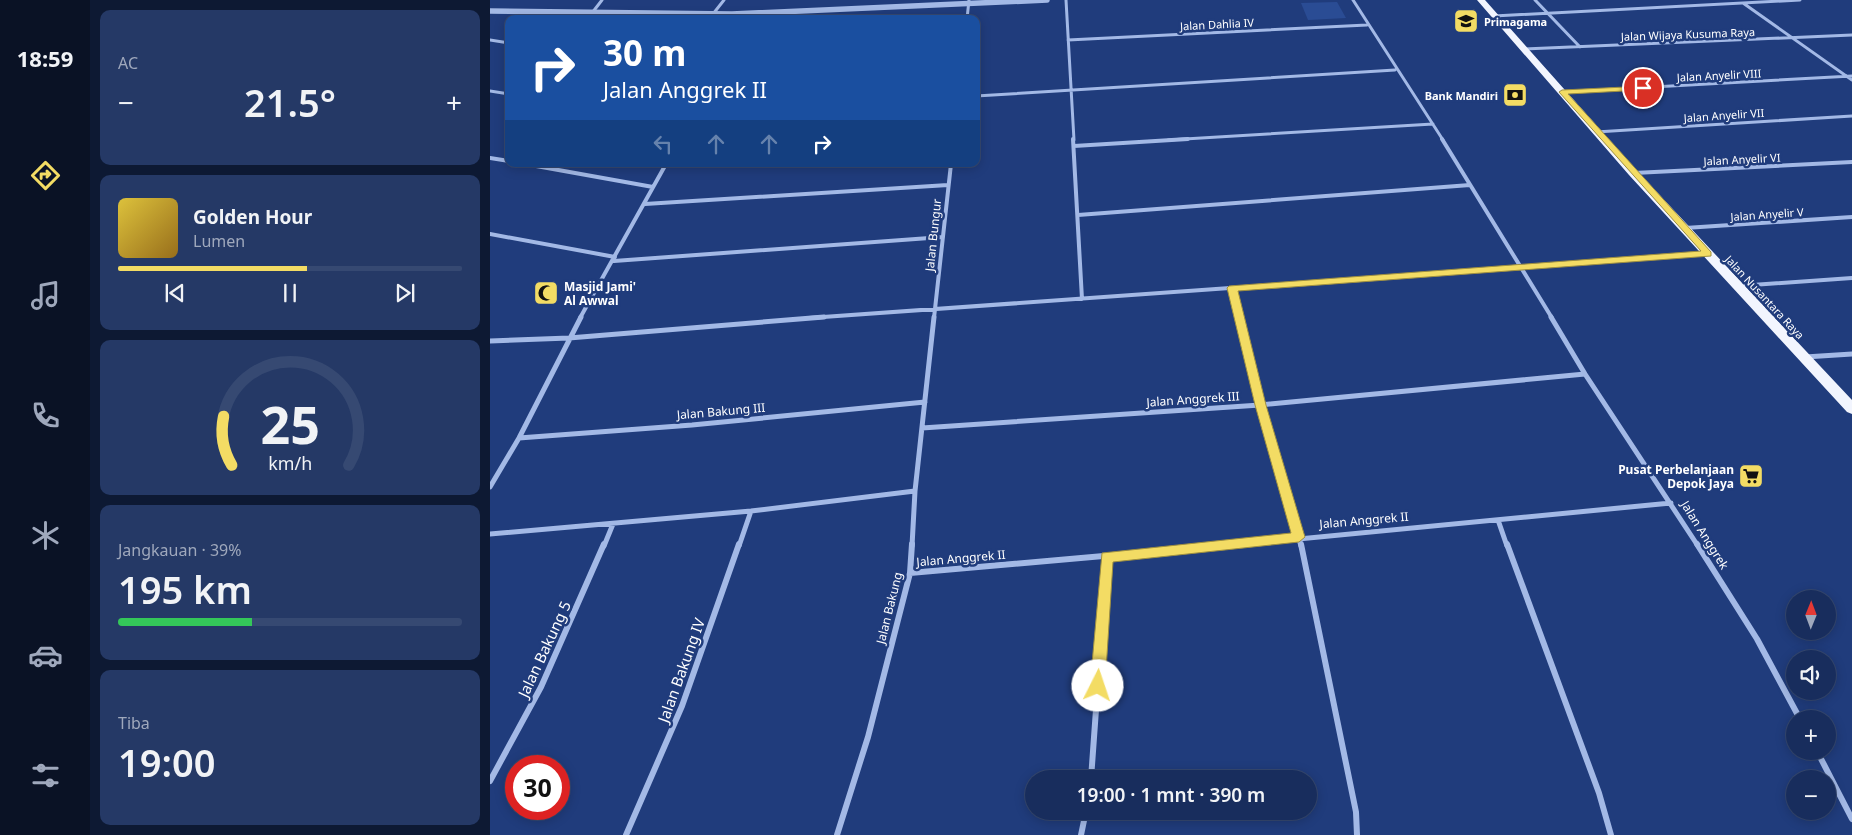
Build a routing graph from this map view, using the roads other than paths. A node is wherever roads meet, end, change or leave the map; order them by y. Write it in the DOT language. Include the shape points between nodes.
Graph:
graph roads {
  1 [pos="602,0"];
  2 [pos="724,0"];
  3 [pos="1047,0"];
  4 [pos="1066,0"];
  5 [pos="1353,0"];
  6 [pos="1481,0"];
  7 [pos="1534,0"];
  8 [pos="1738,0"];
  9 [pos="1800,0"];
  10 [pos="969,2"];
  11 [pos="1742,3"];
  12 [pos="490,11"];
  13 [pos="1547,12"];
  14 [pos="592,13"];
  15 [pos="750,13"];
  16 [pos="713,14"];
  17 [pos="967,15"];
  18 [pos="1494,16"];
  19 [pos="1366,25"];
  20 [pos="1852,35"];
  21 [pos="1794,38"];
  22 [pos="490,40"];
  23 [pos="1068,40"];
  24 [pos="505,42"];
  25 [pos="1580,47"];
  26 [pos="1524,49"];
  27 [pos="1395,70"];
  28 [pos="1847,76"];
  29 [pos="1852,78"];
  30 [pos="1071,90"];
  31 [pos="490,91"];
  32 [pos="1562,92"];
  33 [pos="505,93"];
  34 [pos="980,96"];
  35 [pos="1852,116"];
  36 [pos="1433,124"];
  37 [pos="1596,132"];
  38 [pos="1074,146"];
  39 [pos="490,158"];
  40 [pos="505,160"];
  41 [pos="1852,162"];
  42 [pos="542,167"];
  43 [pos="664,167"];
  44 [pos="951,167"];
  45 [pos="1633,173"];
  46 [pos="1470,185"];
  47 [pos="948,186"];
  48 [pos="653,187"];
  49 [pos="645,204"];
  50 [pos="1078,215"];
  51 [pos="1852,217"];
  52 [pos="1684,228"];
  53 [pos="490,234"];
  54 [pos="943,237"];
  55 [pos="1708,254"];
  56 [pos="615,259"];
  57 [pos="1519,267"];
  58 [pos="1852,278"];
  59 [pos="1738,286"];
  60 [pos="1232,288"];
  61 [pos="1082,299"];
  62 [pos="935,308"];
  63 [pos="933,319"];
  64 [pos="569,338"];
  65 [pos="490,341"];
  66 [pos="1852,354"];
  67 [pos="1804,357"];
  68 [pos="1585,374"];
  69 [pos="924,402"];
  70 [pos="1260,405"];
  71 [pos="1852,409"];
  72 [pos="922,428"];
  73 [pos="519,438"];
  74 [pos="490,487"];
  75 [pos="915,491"];
  76 [pos="1671,503"];
  77 [pos="751,511"];
  78 [pos="1498,520"];
  79 [pos="613,524"];
  80 [pos="490,534"];
  81 [pos="1299,537"];
  82 [pos="1107,557"];
  83 [pos="910,573"];
  84 [pos="1795,710"];
  85 [pos="1822,760"];
  86 [pos="1092,770"];
  87 [pos="490,781"];
  88 [pos="1850,809"];
  89 [pos="1084,820"];
  90 [pos="1852,820"];
  91 [pos="626,835"];
  92 [pos="837,835"];
  93 [pos="1081,835"];
  94 [pos="1357,835"];
  95 [pos="1611,835"];
  1 -- 14 [label="street"];
  2 -- 16 [label="street"];
  3 -- 10 [label="street"];
  4 -- 23 [label="street"];
  5 -- 19 [label="street, Jalan Anggrek"];
  6 -- 18 [label="highway, Jalan Nusantara Raya"];
  7 -- 13 [label="street"];
  8 -- 11 [label="street"];
  9 -- 11 [label="street"];
  10 -- 15 [label="street"];
  10 -- 17 [label="street"];
  11 -- 13 [label="street"];
  11 -- 21 [label="street"];
  12 -- 14 [label="street"];
  13 -- 18 [label="street"];
  13 -- 25 [label="street"];
  14 -- 16 [label="street"];
  15 -- 16 [label="street"];
  18 -- 26 [label="highway, Jalan Nusantara Raya"];
  19 -- 23 [label="street, Jalan Dahlia IV"];
  19 -- 27 [label="street, Jalan Anggrek"];
  20 -- 21 [label="street, Jalan Wijaya Kusuma Raya"];
  21 -- 25 [label="street, Jalan Wijaya Kusuma Raya"];
  21 -- 28 [label="street"];
  22 -- 24 [label="street"];
  23 -- 30 [label="street"];
  25 -- 26 [label="street, Jalan Wijaya Kusuma Raya"];
  26 -- 32 [label="highway, Jalan Nusantara Raya"];
  27 -- 30 [label="street"];
  27 -- 36 [label="street, Jalan Anggrek"];
  28 -- 29 [label="street, Jalan Anyelir VIII"];
  28 -- 32 [label="street, Jalan Anyelir VIII"];
  30 -- 34 [label="street"];
  30 -- 38 [label="street"];
  31 -- 33 [label="street"];
  32 -- 37 [label="highway, Jalan Nusantara Raya"];
  35 -- 37 [label="street, Jalan Anyelir VII"];
  36 -- 38 [label="street"];
  36 -- 46 [label="street, Jalan Anggrek"];
  37 -- 45 [label="highway, Jalan Nusantara Raya"];
  38 -- 50 [label="street"];
  39 -- 40 [label="street"];
  41 -- 45 [label="street, Jalan Anyelir VI"];
  42 -- 48 [label="street"];
  43 -- 48 [label="street"];
  44 -- 47 [label="street, Jalan Bungur"];
  45 -- 52 [label="highway, Jalan Nusantara Raya"];
  46 -- 50 [label="street"];
  46 -- 57 [label="street, Jalan Anggrek"];
  47 -- 49 [label="street"];
  47 -- 54 [label="street, Jalan Bungur"];
  48 -- 49 [label="street"];
  49 -- 56 [label="street"];
  50 -- 61 [label="street"];
  51 -- 52 [label="street, Jalan Anyelir V"];
  52 -- 55 [label="highway, Jalan Nusantara Raya"];
  53 -- 56 [label="street"];
  54 -- 56 [label="street"];
  54 -- 62 [label="street, Jalan Bungur"];
  55 -- 57 [label="street"];
  55 -- 59 [label="highway, Jalan Nusantara Raya"];
  56 -- 64 [label="street"];
  57 -- 60 [label="street"];
  57 -- 68 [label="street, Jalan Anggrek"];
  58 -- 59 [label="street"];
  59 -- 67 [label="highway, Jalan Nusantara Raya"];
  60 -- 61 [label="street"];
  60 -- 70 [label="street"];
  61 -- 62 [label="street"];
  62 -- 63 [label="street, Jalan Bungur"];
  62 -- 64 [label="street"];
  63 -- 69 [label="street, Jalan Bakung"];
  64 -- 65 [label="street"];
  64 -- 73 [label="street"];
  66 -- 67 [label="street"];
  67 -- 71 [label="highway, Jalan Nusantara Raya"];
  68 -- 70 [label="street, Jalan Anggrek III"];
  68 -- 76 [label="street, Jalan Anggrek"];
  69 -- 72 [label="street, Jalan Bakung"];
  69 -- 73 [label="street, Jalan Bakung III"];
  70 -- 72 [label="street, Jalan Anggrek III"];
  70 -- 81 [label="street"];
  72 -- 75 [label="street, Jalan Bakung"];
  73 -- 74 [label="street"];
  75 -- 77 [label="street"];
  75 -- 83 [label="street, Jalan Bakung"];
  76 -- 78 [label="street, Jalan Anggrek II"];
  76 -- 84 [label="street, Jalan Anggrek" via="1757,639"];
  77 -- 79 [label="street"];
  77 -- 91 [label="street, Jalan Bakung IV" via="682,706"];
  78 -- 81 [label="street, Jalan Anggrek II"];
  78 -- 95 [label="street" via="1599,793"];
  79 -- 80 [label="street"];
  79 -- 87 [label="street, Jalan Bakung 5" via="546,679"];
  81 -- 82 [label="street, Jalan Anggrek II"];
  81 -- 94 [label="street" via="1356,812"];
  82 -- 83 [label="street, Jalan Anggrek II"];
  82 -- 86 [label="street"];
  83 -- 92 [label="street, Jalan Bakung" via="868,737"];
  85 -- 88 [label="street"];
  88 -- 90 [label="street"];
  89 -- 93 [label="street"];
}
